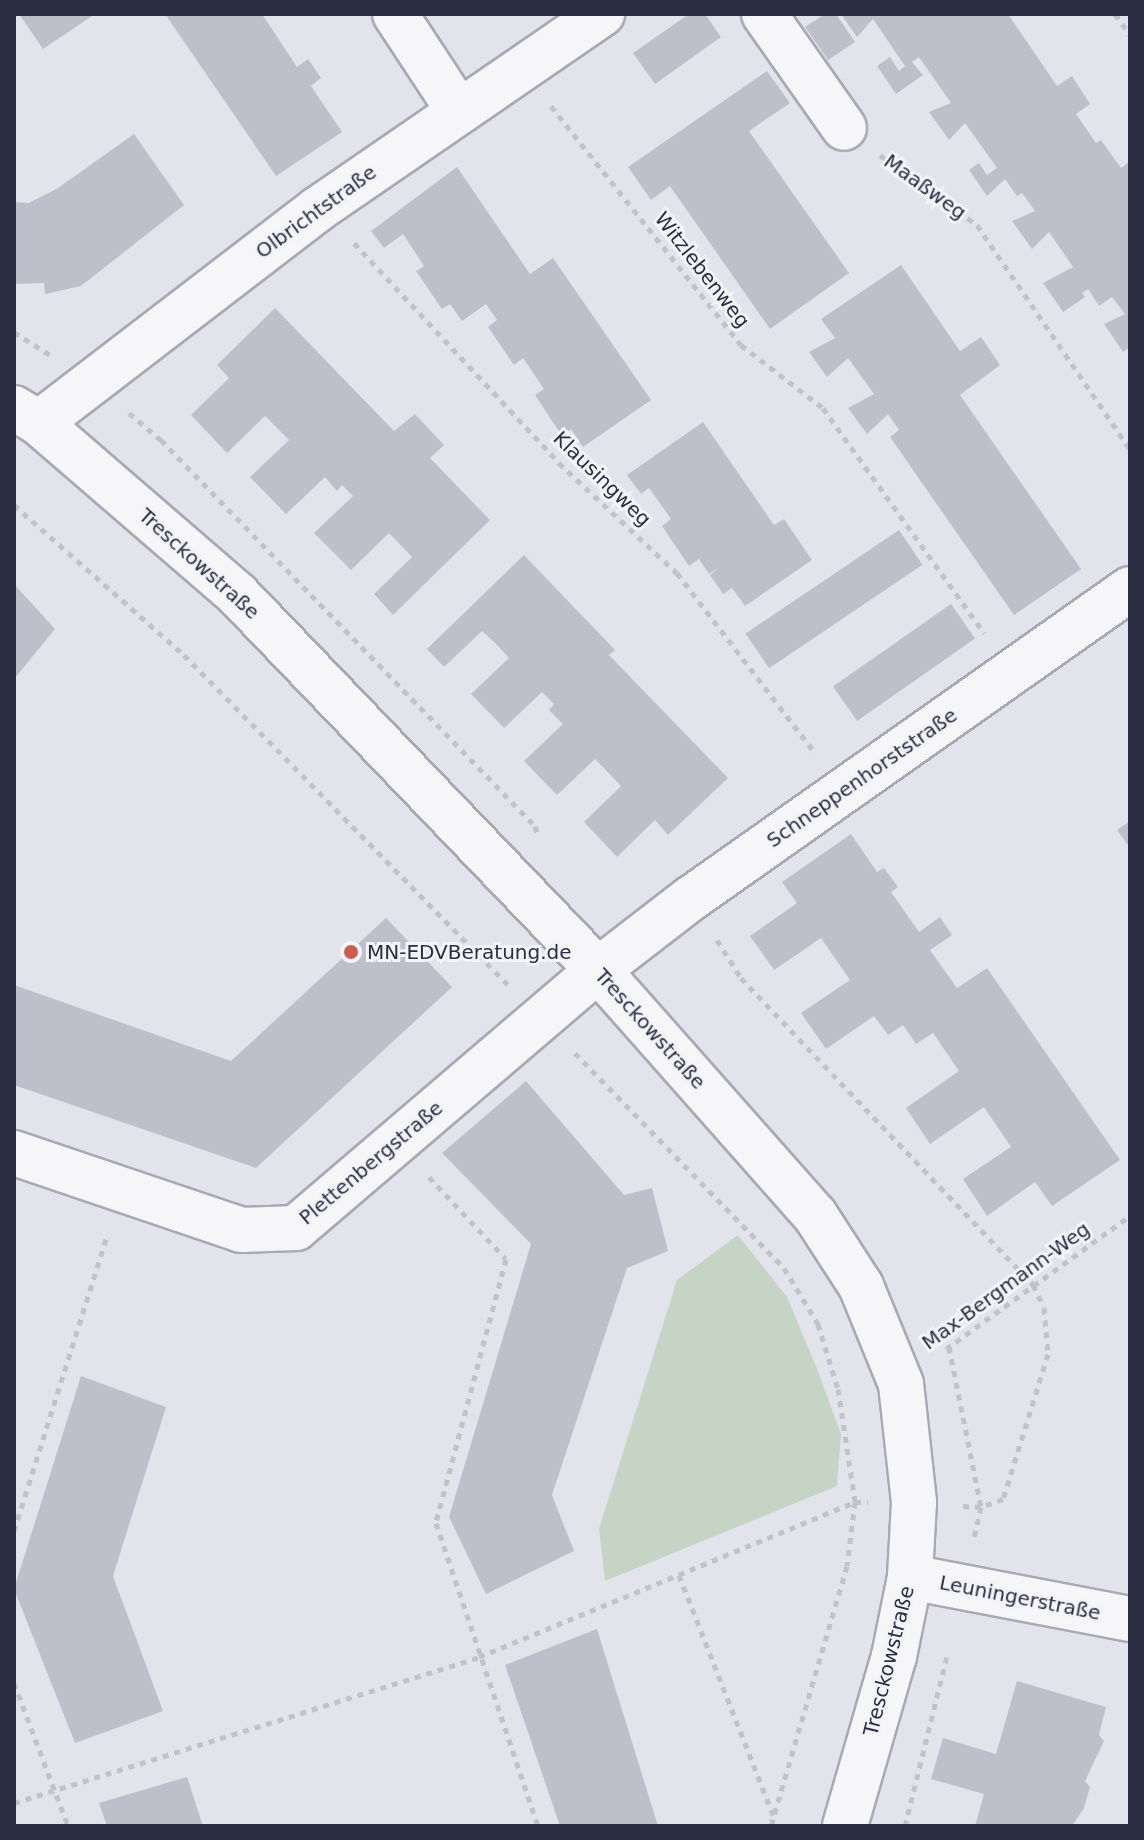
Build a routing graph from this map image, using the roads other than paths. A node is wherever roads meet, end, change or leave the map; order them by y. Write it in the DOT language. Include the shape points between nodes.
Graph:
graph roads {
  1 [pos="395,14"];
  2 [pos="602,14"];
  3 [pos="764,14"];
  4 [pos="458,110"];
  5 [pos="844,128"];
  6 [pos="26,415"];
  7 [pos="1130,589"];
  8 [pos="598,970"];
  9 [pos="14,1153"];
  10 [pos="910,1577"];
  11 [pos="1130,1619"];
  12 [pos="845,1826"];
  1 -- 4 [label="street"];
  2 -- 4 [label="street, Olbrichtstraße"];
  3 -- 5 [label="street"];
  4 -- 6 [label="street, Olbrichtstraße"];
  6 -- 8 [label="street, Tresckowstraße" via="238,595"];
  7 -- 8 [label="street, Schneppenhorststraße" via="690,899"];
  8 -- 9 [label="street, Plettenbergstraße" via="296,1228 241,1230"];
  8 -- 10 [label="street, Tresckowstraße" via="815,1215 861,1286 901,1384 914,1502"];
  10 -- 11 [label="street, Leuningerstraße"];
  10 -- 12 [label="street, Tresckowstraße" via="894,1656"];
}
